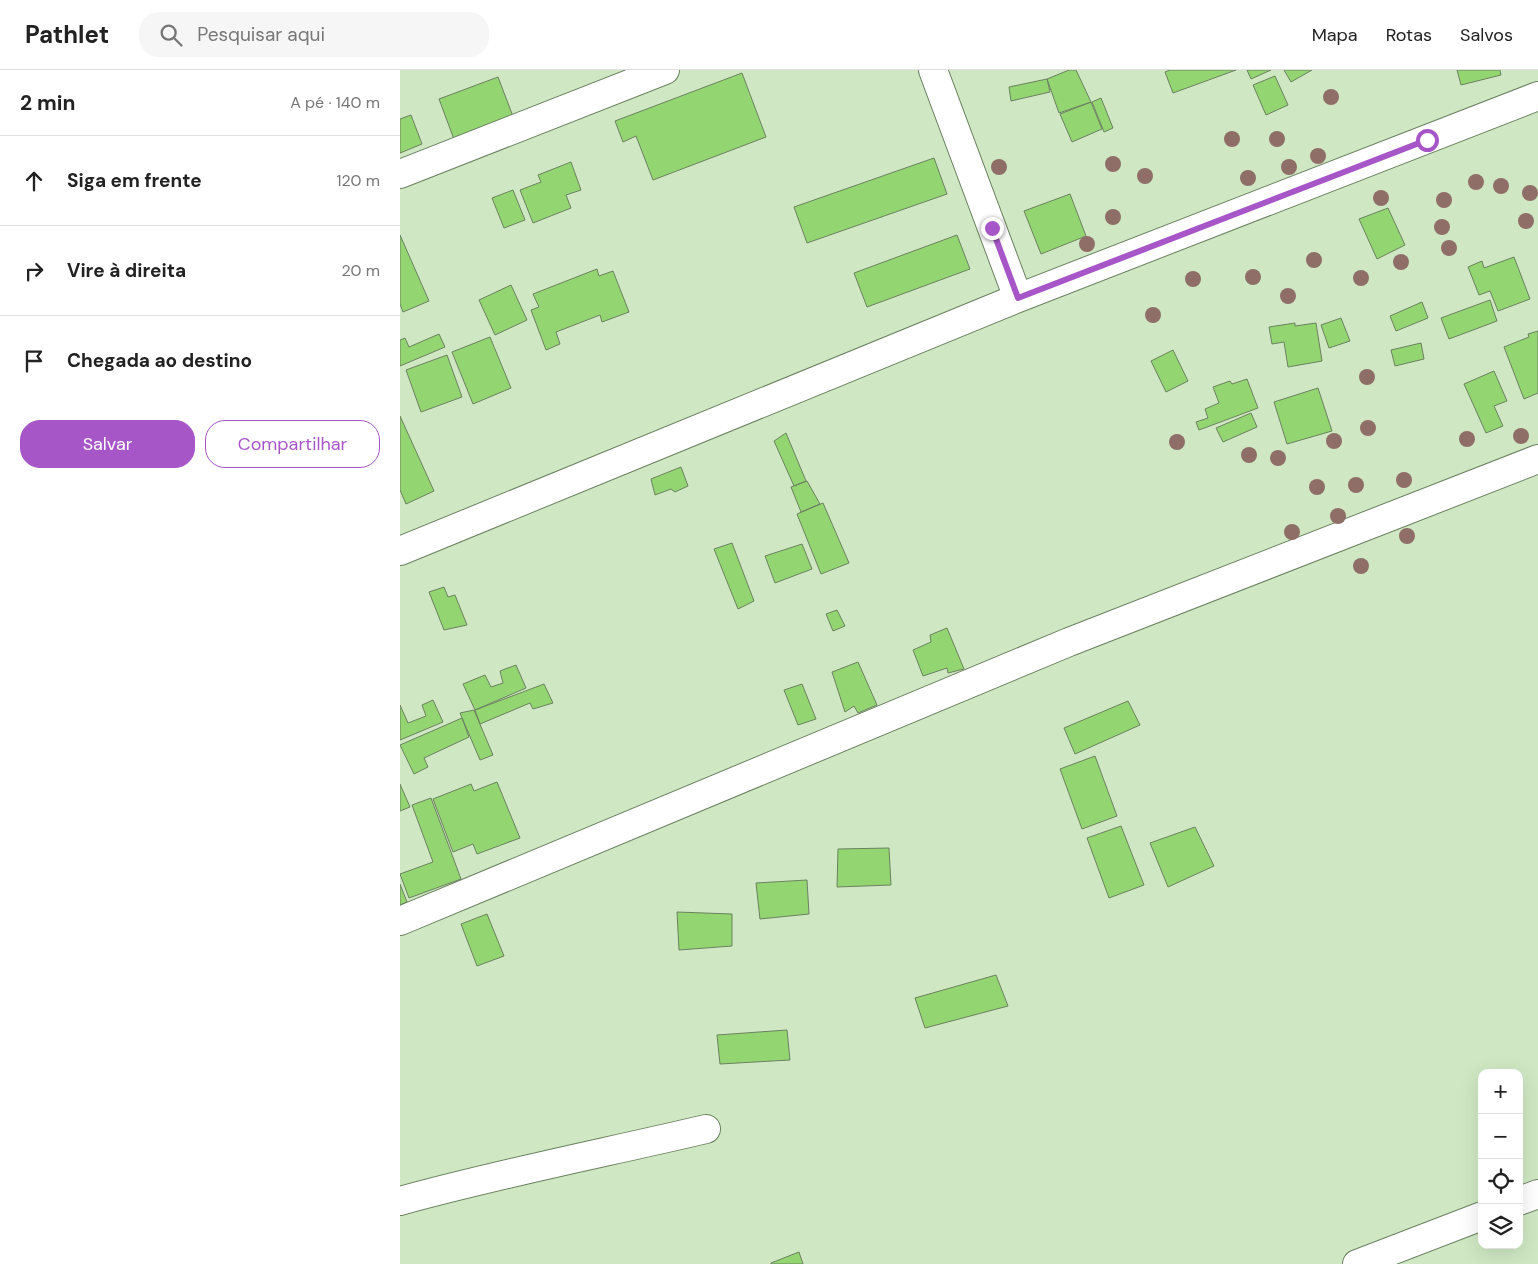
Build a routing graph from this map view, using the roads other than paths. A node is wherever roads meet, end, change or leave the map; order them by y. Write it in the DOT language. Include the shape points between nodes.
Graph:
graph roads {
  1 [pos="665,70"];
  2 [pos="933,70"];
  3 [pos="1538,96"];
  4 [pos="400,174"];
  5 [pos="1018,298"];
  6 [pos="1538,459"];
  7 [pos="400,552"];
  8 [pos="400,921"];
  9 [pos="706,1129"];
  10 [pos="1538,1194"];
  11 [pos="1523,1200"];
  12 [pos="400,1201"];
  13 [pos="1478,1218"];
  14 [pos="1357,1264"];
  1 -- 4 [label="street"];
  2 -- 5 [label="street"];
  3 -- 5 [label="street"];
  5 -- 7 [label="street"];
  6 -- 8 [label="street" via="1069,642"];
  9 -- 12 [label="street" via="507,1173"];
  10 -- 11 [label="street"];
  13 -- 14 [label="street"];
}
